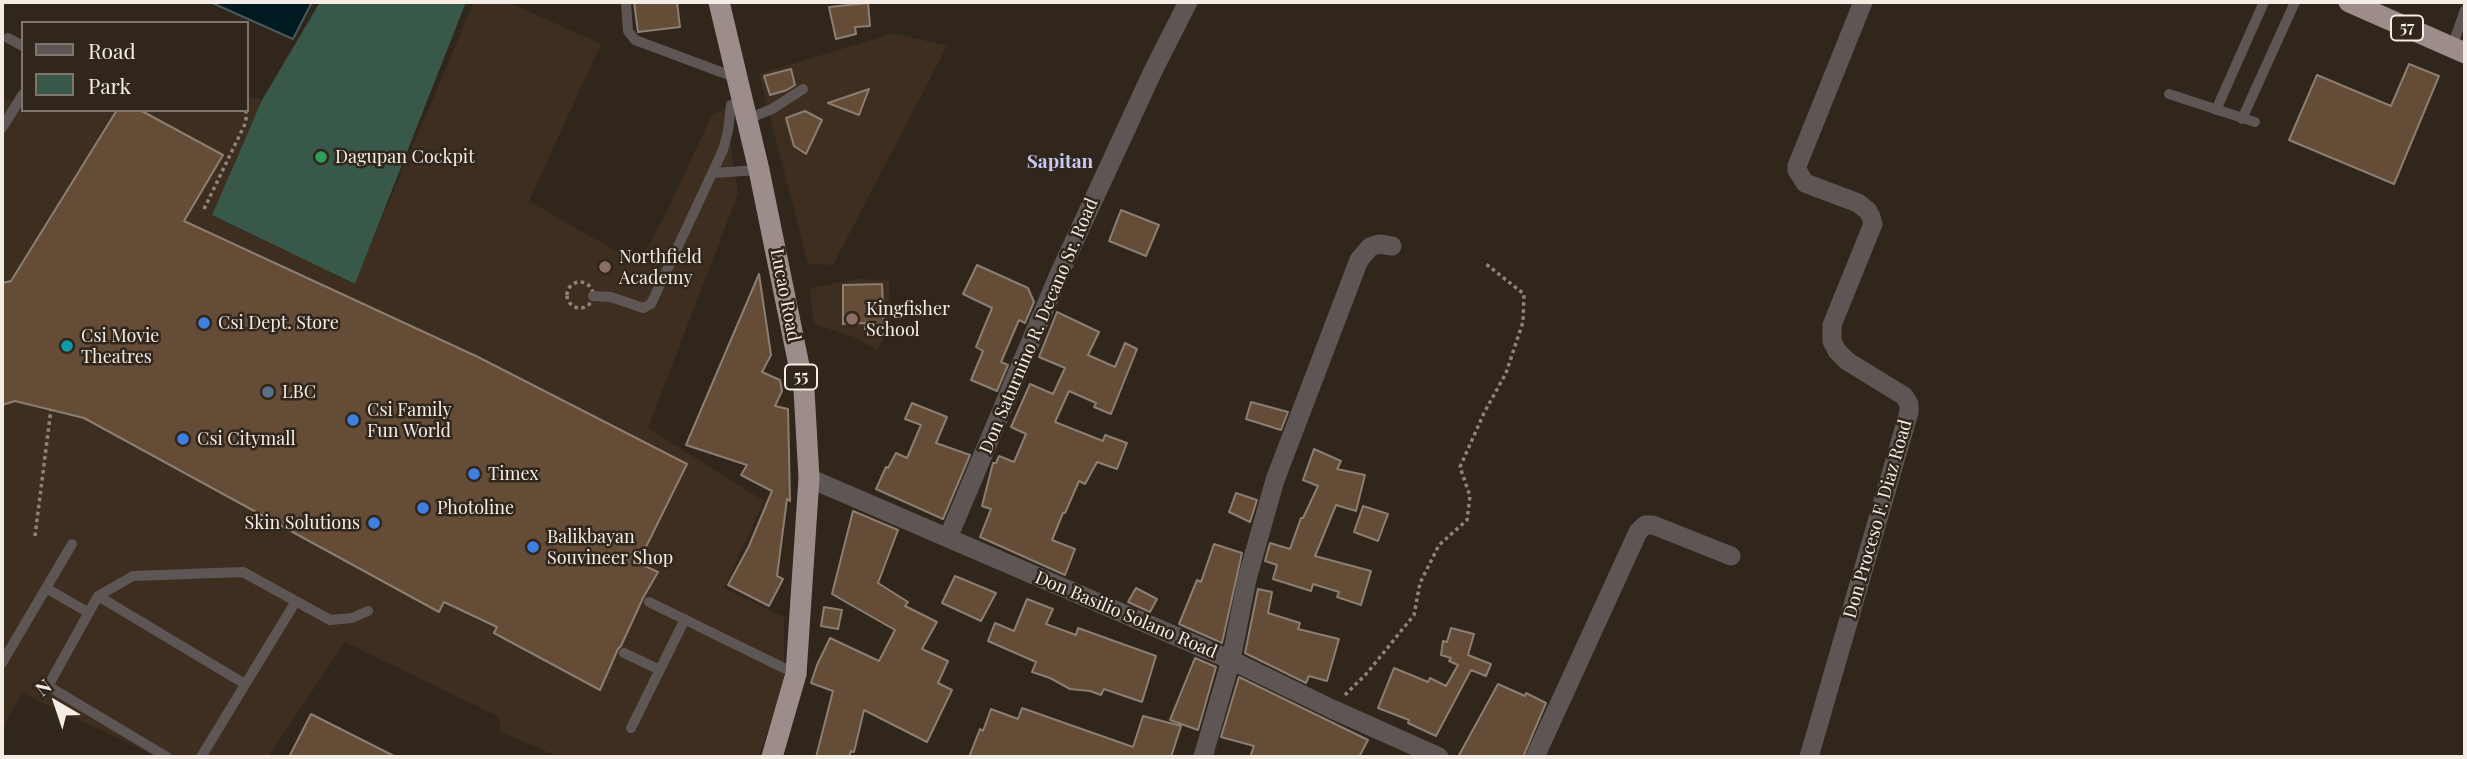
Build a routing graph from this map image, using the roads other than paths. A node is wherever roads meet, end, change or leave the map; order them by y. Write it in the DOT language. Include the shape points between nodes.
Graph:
graph roads {
  1 [pos="626,2"];
  2 [pos="719,2"];
  3 [pos="1188,2"];
  4 [pos="1863,2"];
  5 [pos="2263,2"];
  6 [pos="2295,2"];
  7 [pos="2349,2"];
  8 [pos="2465,10"];
  9 [pos="8,37"];
  10 [pos="21,45"];
  11 [pos="2458,51"];
  12 [pos="737,78"];
  13 [pos="803,89"];
  14 [pos="2169,94"];
  15 [pos="21,96"];
  16 [pos="2217,110"];
  17 [pos="738,112"];
  18 [pos="2242,119"];
  19 [pos="2255,122"];
  20 [pos="2,128"];
  21 [pos="759,170"];
  22 [pos="713,173"];
  23 [pos="1392,246"];
  24 [pos="593,296"];
  25 [pos="809,478"];
  26 [pos="948,538"];
  27 [pos="72,544"];
  28 [pos="1731,556"];
  29 [pos="46,588"];
  30 [pos="98,596"];
  31 [pos="296,601"];
  32 [pos="649,602"];
  33 [pos="368,611"];
  34 [pos="89,613"];
  35 [pos="685,619"];
  36 [pos="624,653"];
  37 [pos="1231,660"];
  38 [pos="2,663"];
  39 [pos="660,670"];
  40 [pos="796,674"];
  41 [pos="245,684"];
  42 [pos="631,728"];
  43 [pos="1407,751"];
  44 [pos="166,757"];
  45 [pos="201,757"];
  46 [pos="772,757"];
  47 [pos="1203,757"];
  48 [pos="1439,757"];
  49 [pos="1535,757"];
  50 [pos="1809,757"];
  1 -- 12 [label="lane" via="628,30 635,40"];
  2 -- 12 [label="highway, Lucao Road / 55"];
  3 -- 26 [label="street, Don Saturnino R. Decano Sr. Road" via="1060,272"];
  4 -- 50 [label="street, Don Proceso F. Diaz Road" via="1797,170 1805,183 1858,203 1871,217 1873,224 1832,325 1832,341 1847,361 1904,396 1909,412"];
  5 -- 16 [label="lane"];
  6 -- 18 [label="lane"];
  7 -- 11 [label="highway, 57"];
  8 -- 11 [label="lane"];
  9 -- 10 [label="lane"];
  12 -- 17 [label="highway, Lucao Road / 55"];
  13 -- 17 [label="lane" via="772,109"];
  14 -- 16 [label="lane"];
  15 -- 20 [label="lane"];
  16 -- 18 [label="lane"];
  17 -- 21 [label="highway, Lucao Road / 55"];
  17 -- 22 [label="lane"];
  18 -- 19 [label="lane"];
  21 -- 22 [label="lane"];
  21 -- 25 [label="highway, Lucao Road / 55" via="804,390"];
  22 -- 24 [label="lane" via="651,304 643,308"];
  23 -- 37 [label="street" via="1379,244 1365,251 1343,298 1275,480 1247,579"];
  25 -- 26 [label="street, Don Basilio Solano Road"];
  25 -- 40 [label="highway, Lucao Road / 55"];
  26 -- 37 [label="street, Don Basilio Solano Road"];
  27 -- 29 [label="lane"];
  28 -- 49 [label="street" via="1653,524 1638,532"];
  29 -- 34 [label="lane"];
  29 -- 38 [label="lane"];
  30 -- 31 [label="lane" via="132,576 243,572"];
  30 -- 34 [label="lane"];
  30 -- 41 [label="lane"];
  31 -- 33 [label="lane" via="330,620"];
  31 -- 41 [label="lane"];
  32 -- 35 [label="lane"];
  34 -- 44 [label="lane" via="48,686"];
  35 -- 39 [label="lane"];
  35 -- 40 [label="lane"];
  36 -- 39 [label="lane"];
  37 -- 43 [label="street, Don Basilio Solano Road"];
  37 -- 47 [label="street"];
  39 -- 42 [label="lane"];
  40 -- 46 [label="highway, Lucao Road / 55"];
  41 -- 45 [label="lane"];
  43 -- 48 [label="street, Don Basilio Solano Road"];
}
